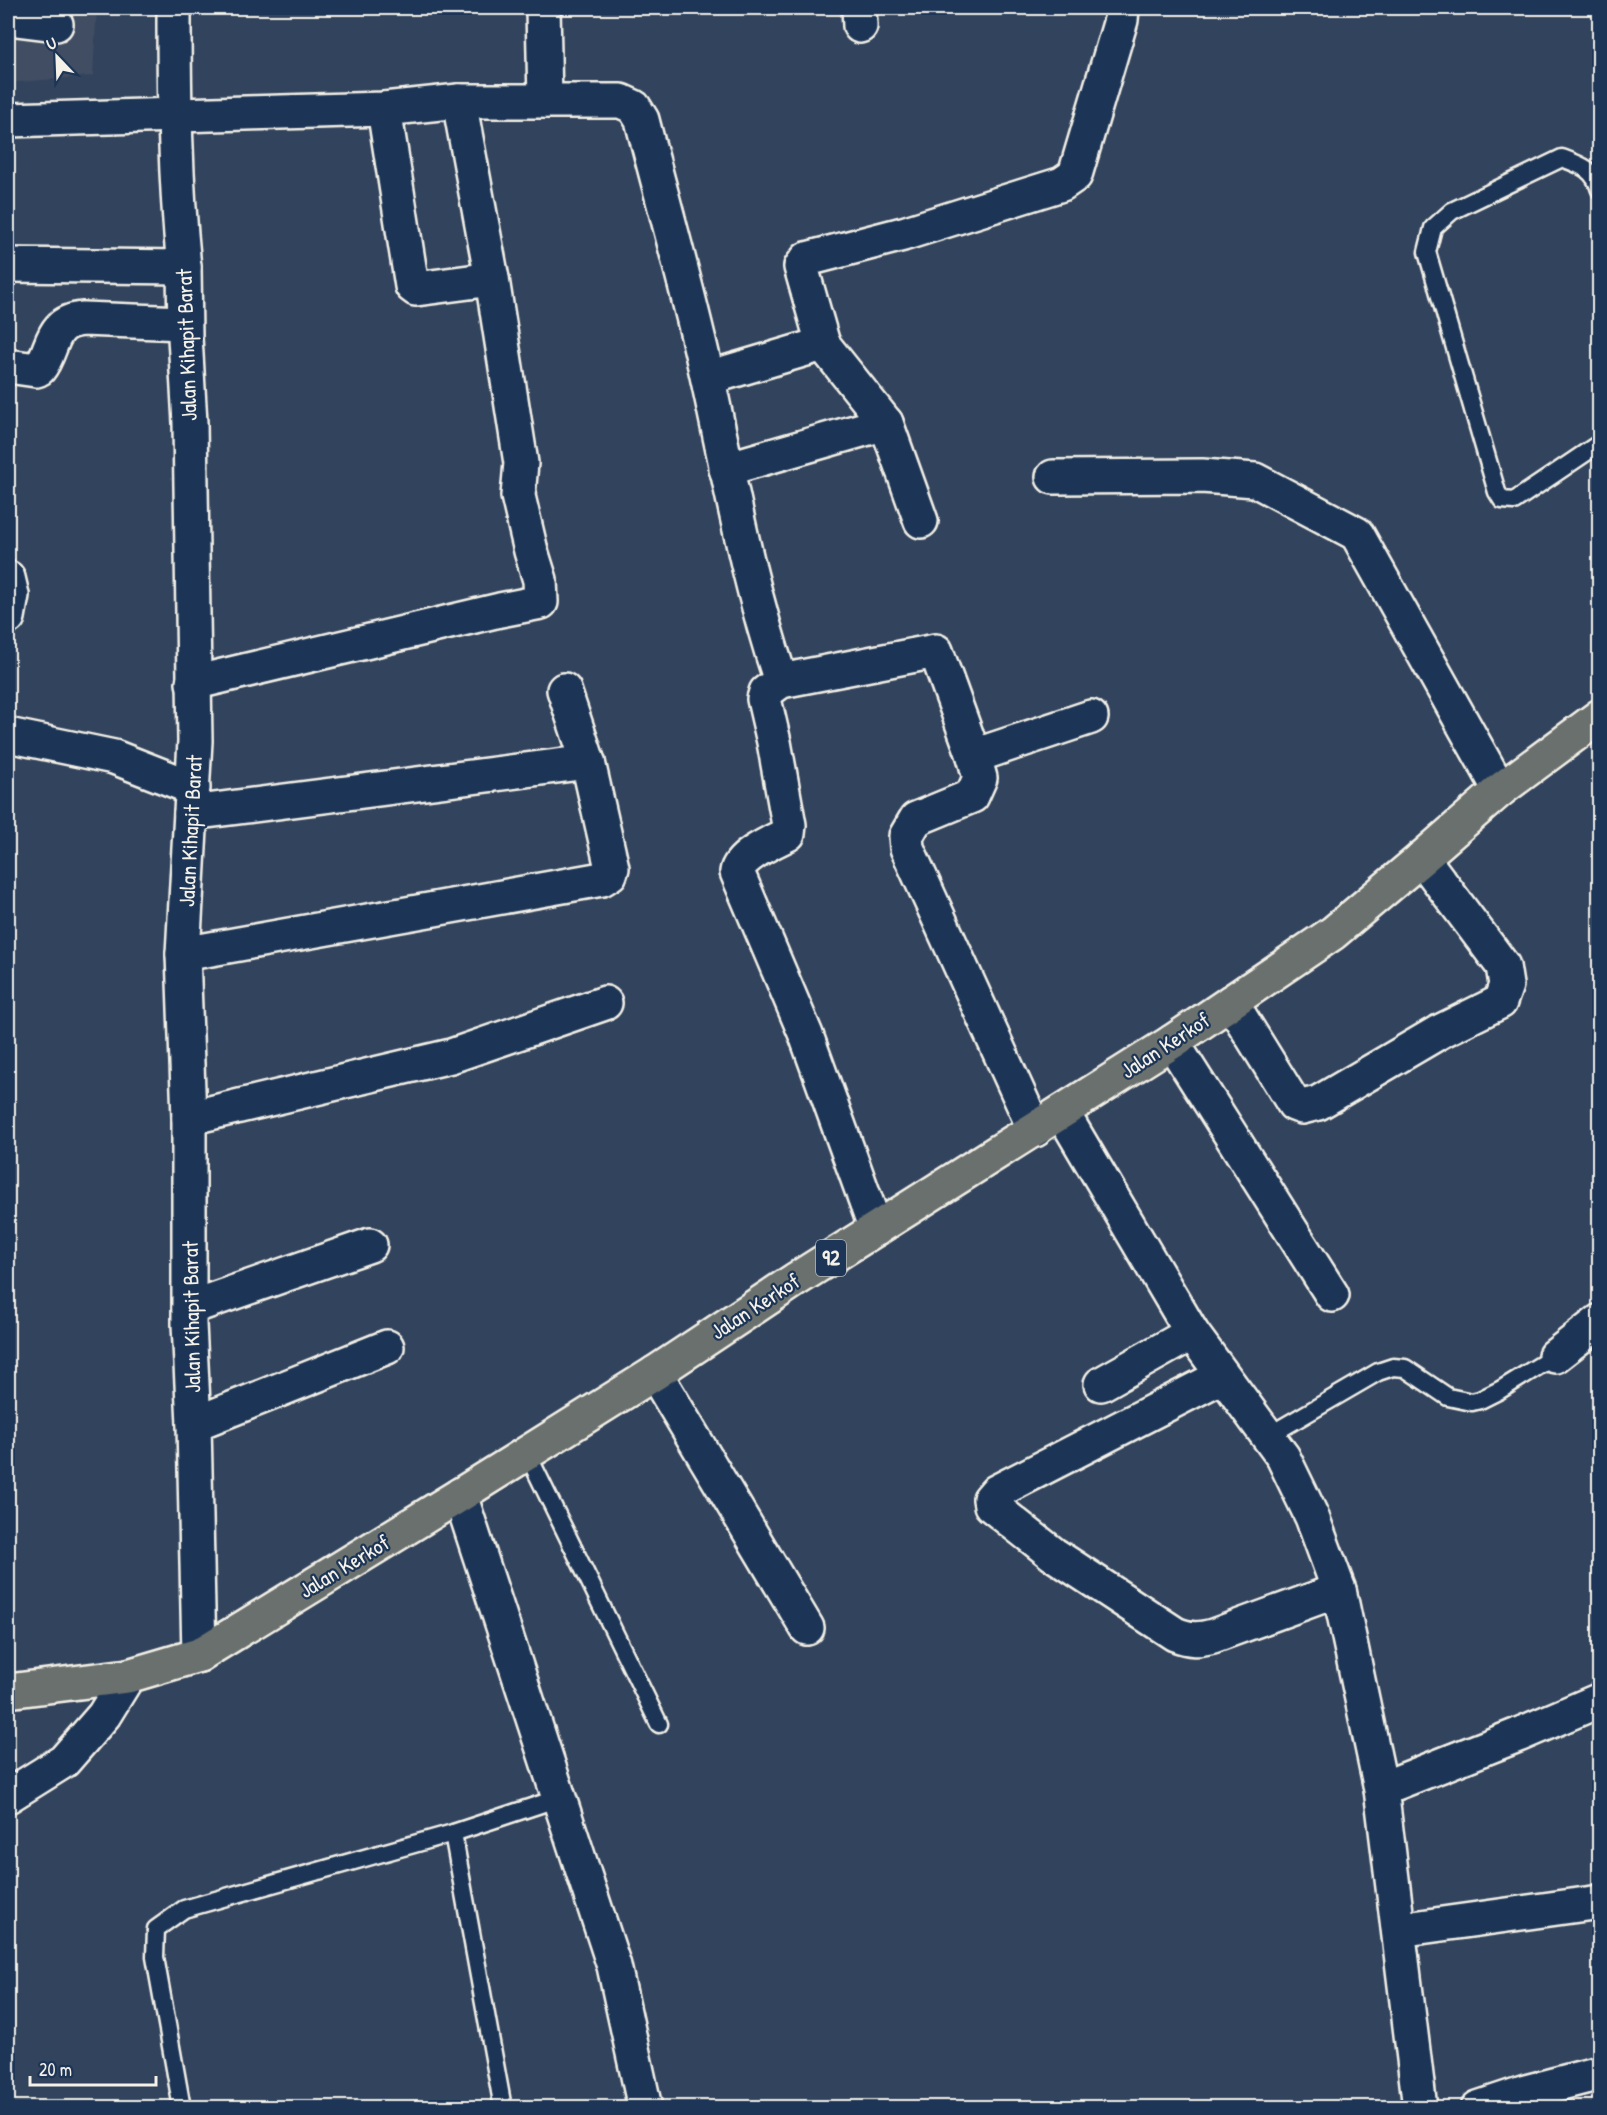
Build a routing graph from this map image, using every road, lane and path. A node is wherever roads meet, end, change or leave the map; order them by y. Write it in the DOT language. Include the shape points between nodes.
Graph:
graph roads {
  1 [pos="174,8"];
  2 [pos="543,8"];
  3 [pos="1126,13"];
  4 [pos="8,18"];
  5 [pos="56,24"];
  6 [pos="544,101"];
  7 [pos="459,102"];
  8 [pos="384,109"];
  9 [pos="174,114"];
  10 [pos="8,120"];
  11 [pos="1599,190"];
  12 [pos="8,265"];
  13 [pos="184,267"];
  14 [pos="492,279"];
  15 [pos="184,323"];
  16 [pos="824,344"];
  17 [pos="8,366"];
  18 [pos="708,378"];
  19 [pos="886,423"];
  20 [pos="1599,443"];
  21 [pos="726,469"];
  22 [pos="1053,477"];
  23 [pos="921,521"];
  24 [pos="8,578"];
  25 [pos="8,617"];
  26 [pos="781,681"];
  27 [pos="193,683"];
  28 [pos="564,690"];
  29 [pos="1599,716"];
  30 [pos="1091,717"];
  31 [pos="8,735"];
  32 [pos="974,756"];
  33 [pos="588,762"];
  34 [pos="1500,790"];
  35 [pos="192,801"];
  36 [pos="1422,858"];
  37 [pos="183,954"];
  38 [pos="1230,1002"];
  39 [pos="605,1003"];
  40 [pos="1172,1042"];
  41 [pos="1062,1112"];
  42 [pos="189,1118"];
  43 [pos="1035,1130"];
  44 [pos="876,1230"];
  45 [pos="370,1245"];
  46 [pos="1332,1295"];
  47 [pos="189,1308"];
  48 [pos="1599,1321"];
  49 [pos="1192,1333"];
  50 [pos="387,1347"];
  51 [pos="1555,1356"];
  52 [pos="655,1373"];
  53 [pos="1222,1376"];
  54 [pos="1101,1384"];
  55 [pos="194,1424"];
  56 [pos="1268,1436"];
  57 [pos="527,1453"];
  58 [pos="460,1495"];
  59 [pos="1339,1590"];
  60 [pos="807,1628"];
  61 [pos="199,1654"];
  62 [pos="128,1676"];
  63 [pos="8,1692"];
  64 [pos="1599,1700"];
  65 [pos="659,1724"];
  66 [pos="1382,1789"];
  67 [pos="8,1796"];
  68 [pos="559,1798"];
  69 [pos="453,1833"];
  70 [pos="1599,1902"];
  71 [pos="1399,1930"];
  72 [pos="1599,2073"];
  73 [pos="183,2108"];
  74 [pos="503,2108"];
  75 [pos="645,2108"];
  76 [pos="1420,2108"];
  77 [pos="1478,2108"];
  1 -- 9 [label="street, Jalan Kihapit Barat"];
  2 -- 6 [label="street"];
  3 -- 16 [label="street" via="1076,175 1062,184 903,234 807,259 801,267"];
  4 -- 5 [label="street"];
  6 -- 7 [label="street"];
  6 -- 18 [label="street" via="621,101 634,107 642,120"];
  7 -- 8 [label="street"];
  7 -- 14 [label="street"];
  8 -- 9 [label="street"];
  8 -- 14 [label="street" via="412,286 416,289"];
  9 -- 10 [label="street"];
  9 -- 13 [label="street, Jalan Kihapit Barat"];
  11 -- 20 [label="lane" via="1597,178 1563,158 1452,211 1433,228 1426,252 1502,500 1514,501"];
  12 -- 13 [label="street"];
  13 -- 15 [label="street, Jalan Kihapit Barat"];
  14 -- 27 [label="street" via="520,463 518,496 540,580 541,602"];
  15 -- 17 [label="street" via="83,319 69,322 52,340 39,369"];
  15 -- 27 [label="street, Jalan Kihapit Barat" via="190,423"];
  16 -- 18 [label="street"];
  16 -- 19 [label="street"];
  18 -- 21 [label="street"];
  19 -- 21 [label="street"];
  19 -- 23 [label="street"];
  21 -- 26 [label="street" via="764,630"];
  22 -- 34 [label="street" via="1202,476 1255,480 1357,534"];
  24 -- 25 [label="street" via="12,595"];
  26 -- 32 [label="street" via="936,651"];
  26 -- 44 [label="street" via="766,692 764,699 788,834 747,857 737,872 806,1035"];
  27 -- 35 [label="street, Jalan Kihapit Barat"];
  28 -- 33 [label="street"];
  29 -- 34 [label="main road, Jalan Kerkof / 92"];
  30 -- 32 [label="street"];
  31 -- 35 [label="street" via="114,757"];
  32 -- 43 [label="street" via="980,778 972,796 916,819 906,836 907,848"];
  33 -- 35 [label="street"];
  33 -- 37 [label="street" via="612,868 602,879"];
  34 -- 36 [label="main road, Jalan Kerkof / 92"];
  35 -- 37 [label="street, Jalan Kihapit Barat"];
  36 -- 38 [label="main road, Jalan Kerkof / 92" via="1333,933"];
  36 -- 38 [label="street" via="1503,966 1506,985 1500,1002 1439,1032 1317,1104 1302,1107 1294,1104"];
  37 -- 42 [label="street, Jalan Kihapit Barat"];
  38 -- 40 [label="main road, Jalan Kerkof / 92"];
  39 -- 42 [label="street" via="451,1056"];
  40 -- 41 [label="main road, Jalan Kerkof / 92"];
  40 -- 46 [label="street"];
  41 -- 43 [label="main road, Jalan Kerkof / 92"];
  41 -- 49 [label="street"];
  42 -- 47 [label="street, Jalan Kihapit Barat"];
  43 -- 44 [label="main road, Jalan Kerkof / 92"];
  44 -- 52 [label="main road, Jalan Kerkof / 92"];
  45 -- 47 [label="street"];
  47 -- 55 [label="street, Jalan Kihapit Barat"];
  48 -- 51 [label="street"];
  49 -- 53 [label="street"];
  49 -- 54 [label="street"];
  50 -- 55 [label="street"];
  51 -- 56 [label="lane" via="1472,1402 1448,1397 1405,1368 1385,1370"];
  52 -- 57 [label="main road, Jalan Kerkof / 92"];
  52 -- 60 [label="street"];
  53 -- 56 [label="street"];
  53 -- 59 [label="street" via="996,1492 990,1498 992,1505 1053,1554 1188,1639 1213,1636"];
  55 -- 61 [label="street, Jalan Kihapit Barat"];
  56 -- 59 [label="street" via="1294,1477"];
  57 -- 58 [label="main road, Jalan Kerkof / 92"];
  57 -- 65 [label="lane"];
  58 -- 61 [label="main road, Jalan Kerkof / 92"];
  58 -- 68 [label="street"];
  59 -- 66 [label="street"];
  61 -- 62 [label="main road, Jalan Kerkof / 92"];
  62 -- 63 [label="main road, Jalan Kerkof / 92"];
  62 -- 67 [label="street" via="104,1715 64,1761"];
  64 -- 66 [label="street"];
  66 -- 71 [label="street"];
  68 -- 69 [label="lane"];
  68 -- 75 [label="street" via="614,1966"];
  69 -- 73 [label="lane" via="184,1909 156,1929 155,1958"];
  69 -- 74 [label="lane"];
  70 -- 71 [label="street"];
  71 -- 76 [label="street"];
  72 -- 77 [label="street"];
}
